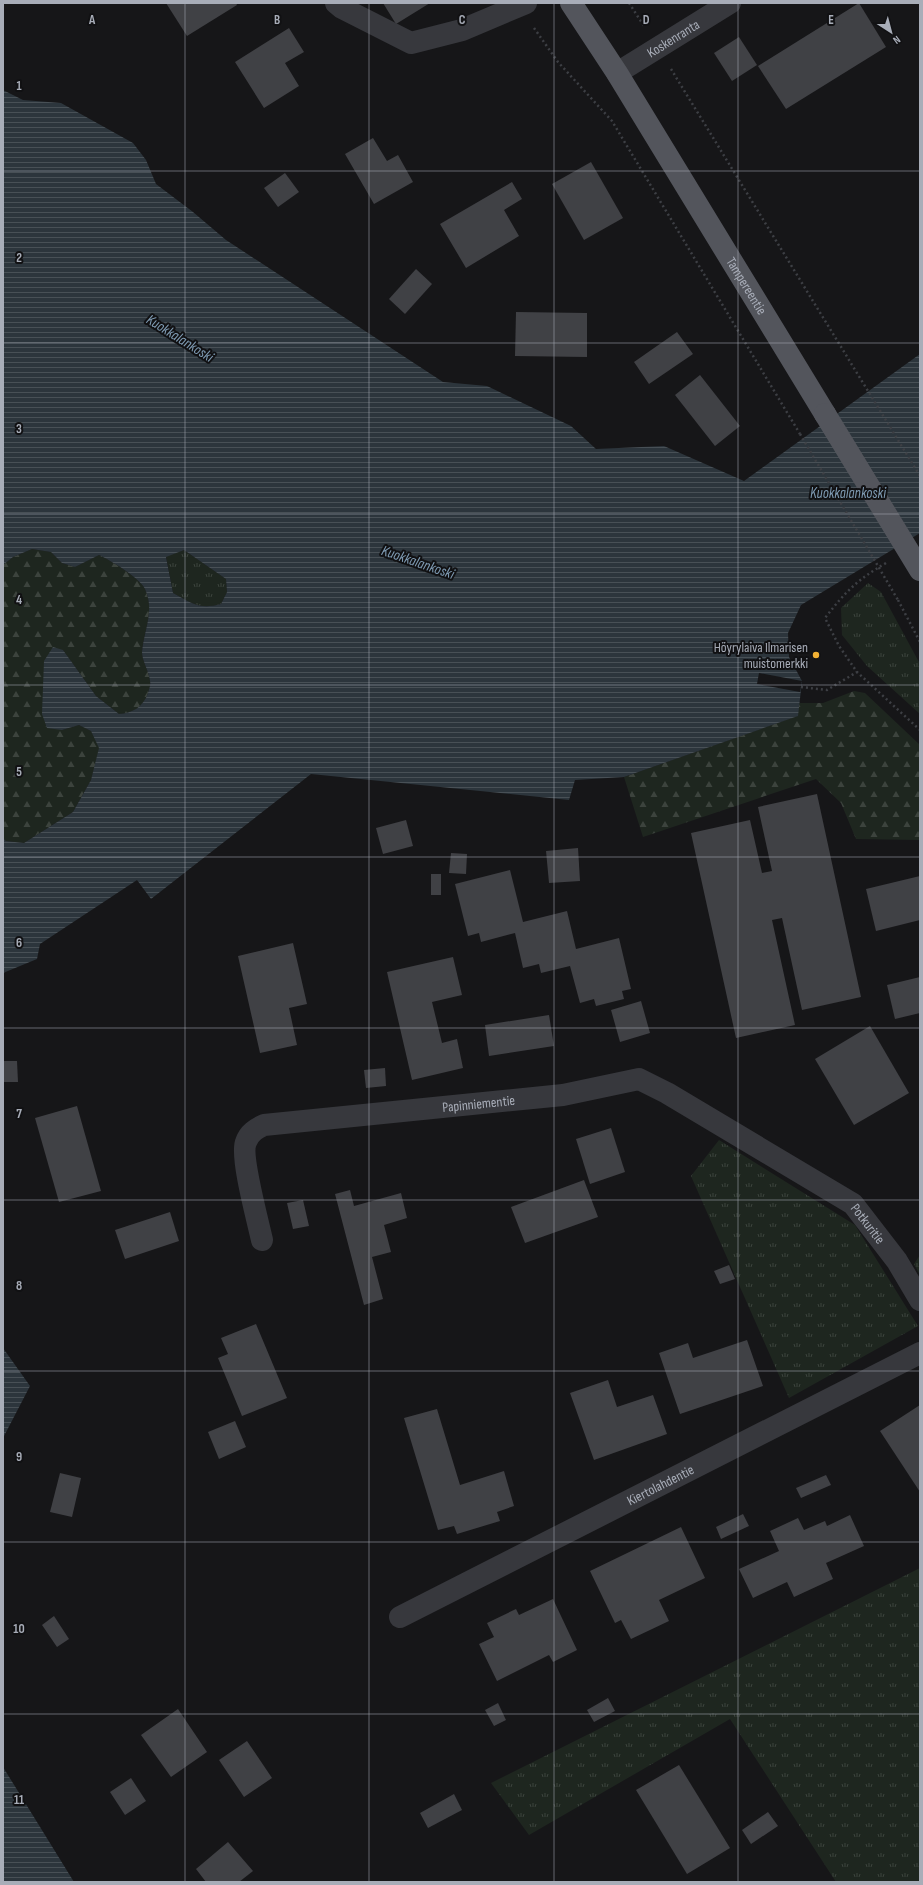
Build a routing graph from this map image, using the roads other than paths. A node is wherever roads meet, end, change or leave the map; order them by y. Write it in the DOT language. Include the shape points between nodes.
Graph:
graph roads {
  1 [pos="336,3"];
  2 [pos="571,3"];
  3 [pos="730,3"];
  4 [pos="522,4"];
  5 [pos="617,73"];
  6 [pos="920,570"];
  7 [pos="794,1170"];
  8 [pos="262,1240"];
  9 [pos="920,1300"];
  10 [pos="920,1353"];
  11 [pos="400,1617"];
  1 -- 4 [label="street" via="411,43 462,30"];
  2 -- 5 [label="main road, Tampereentie"];
  3 -- 5 [label="street, Koskenranta"];
  5 -- 6 [label="main road, Tampereentie, bridge"];
  7 -- 8 [label="street, Papinniementie" via="668,1093 639,1080 562,1095 264,1125 252,1131 245,1142 245,1157"];
  7 -- 9 [label="street, Potkuritie" via="853,1204 897,1261"];
  10 -- 11 [label="street, Kiertolahdentie"];
}
